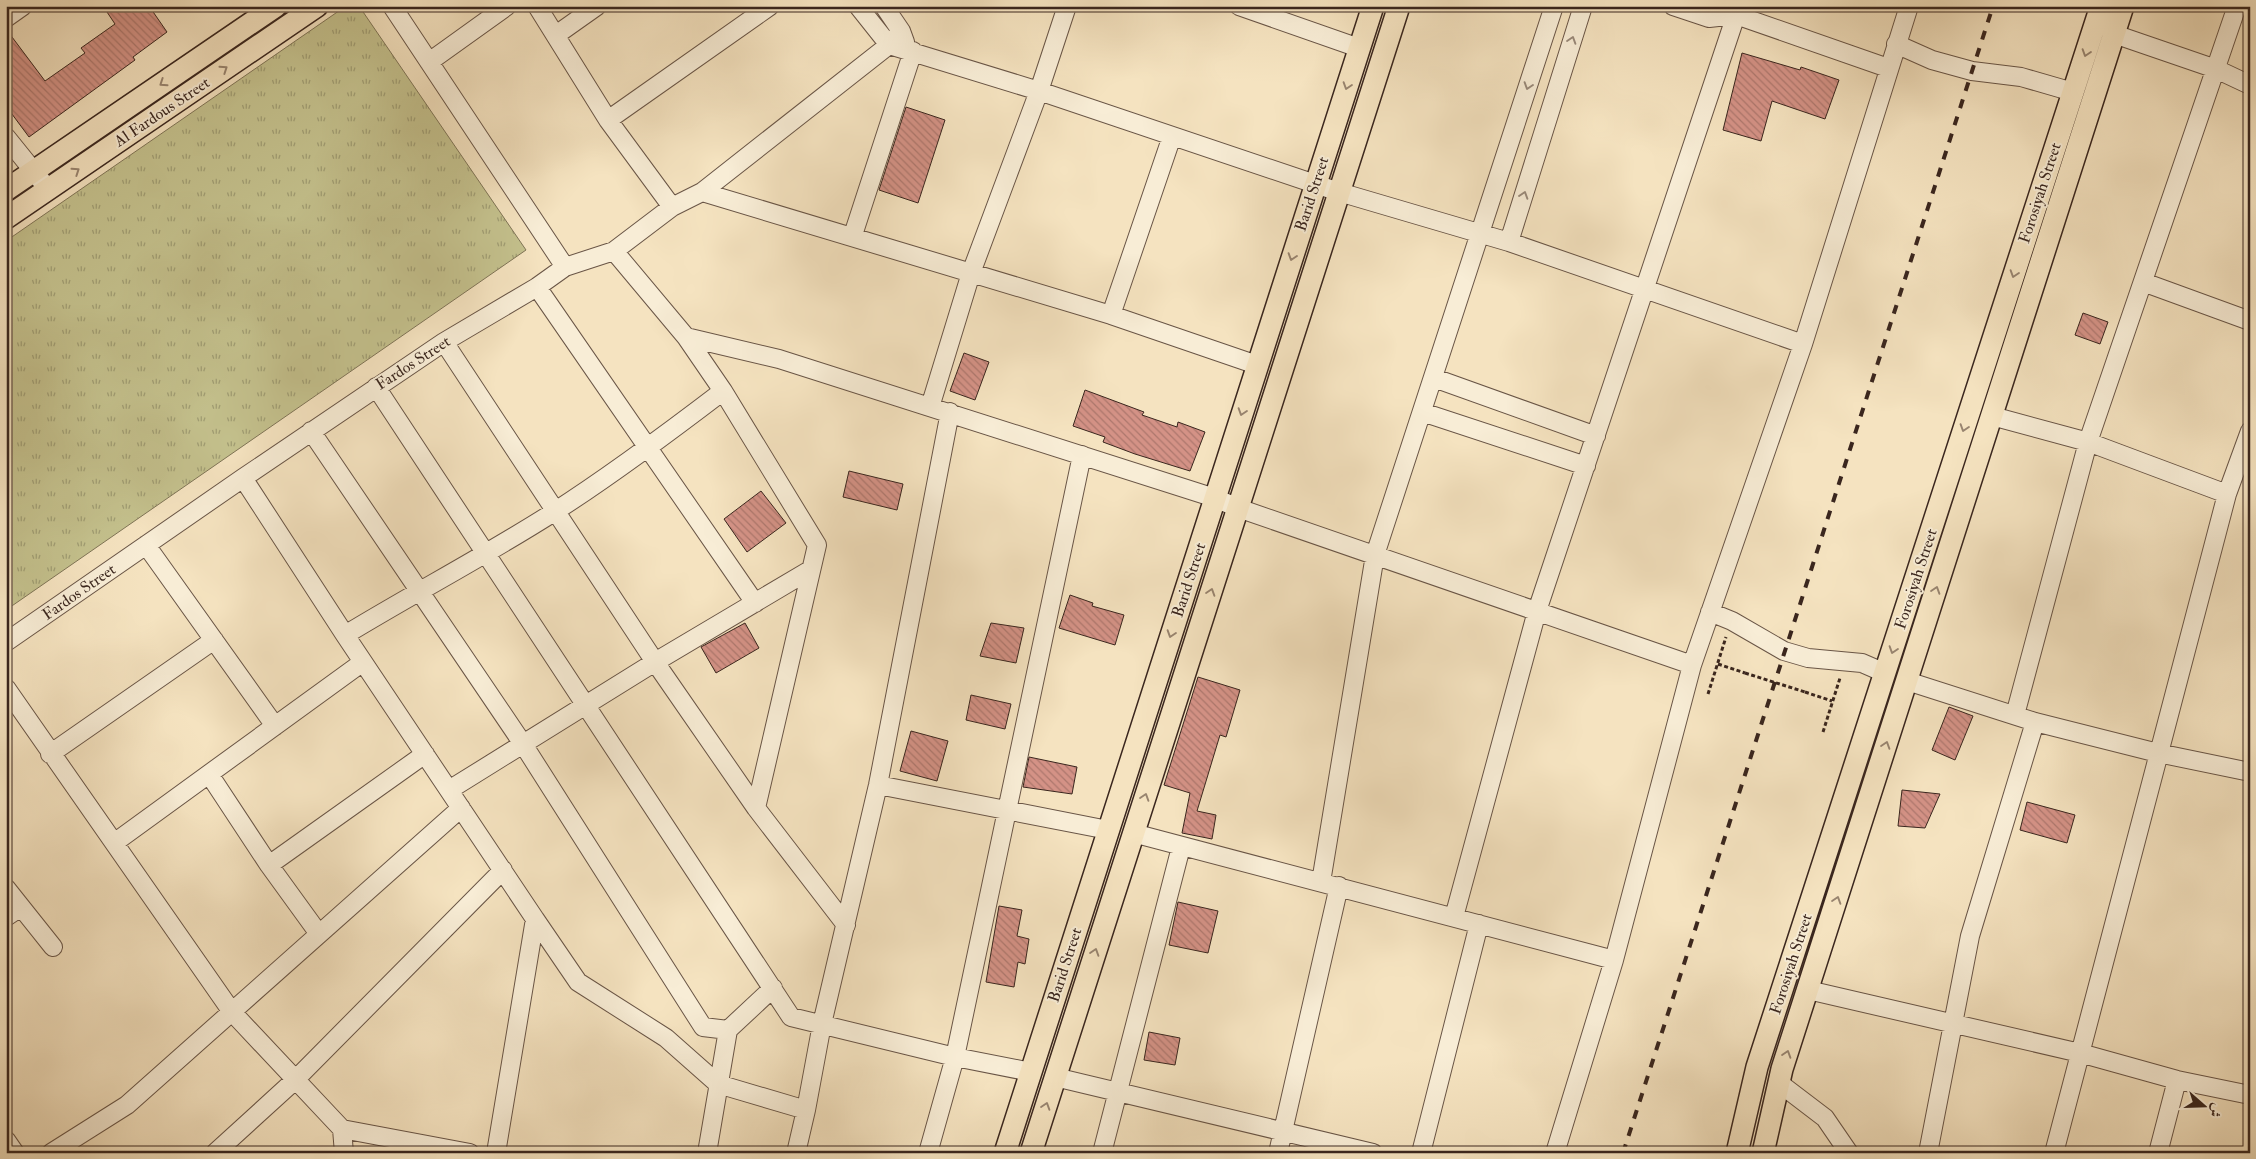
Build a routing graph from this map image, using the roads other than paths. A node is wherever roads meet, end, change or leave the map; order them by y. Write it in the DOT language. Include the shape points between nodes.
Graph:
graph roads {
  1 [pos="23,6"];
  2 [pos="276,6"];
  3 [pos="317,6"];
  4 [pos="392,6"];
  5 [pos="507,6"];
  6 [pos="537,6"];
  7 [pos="597,6"];
  8 [pos="770,6"];
  9 [pos="858,6"];
  10 [pos="884,6"];
  11 [pos="1067,6"];
  12 [pos="1239,6"];
  13 [pos="1373,6"];
  14 [pos="1399,6"];
  15 [pos="1554,6"];
  16 [pos="1583,6"];
  17 [pos="1673,6"];
  18 [pos="1909,6"];
  19 [pos="2101,6"];
  20 [pos="2123,6"];
  21 [pos="2237,6"];
  22 [pos="1735,9"];
  23 [pos="6,18"];
  24 [pos="902,31"];
  25 [pos="2114,34"];
  26 [pos="556,35"];
  27 [pos="1896,44"];
  28 [pos="890,45"];
  29 [pos="1359,48"];
  30 [pos="910,51"];
  31 [pos="429,62"];
  32 [pos="1888,68"];
  33 [pos="2216,69"];
  34 [pos="2250,85"];
  35 [pos="1039,91"];
  36 [pos="2073,92"];
  37 [pos="608,120"];
  38 [pos="1172,136"];
  39 [pos="6,137"];
  40 [pos="34,172"];
  41 [pos="1316,184"];
  42 [pos="48,189"];
  43 [pos="6,190"];
  44 [pos="702,192"];
  45 [pos="1339,192"];
  46 [pos="672,207"];
  47 [pos="6,218"];
  48 [pos="1481,234"];
  49 [pos="853,236"];
  50 [pos="1509,242"];
  51 [pos="614,251"];
  52 [pos="565,268"];
  53 [pos="971,273"];
  54 [pos="2143,282"];
  55 [pos="537,287"];
  56 [pos="1644,290"];
  57 [pos="1111,315"];
  58 [pos="2250,321"];
  59 [pos="686,337"];
  60 [pos="444,342"];
  61 [pos="1803,344"];
  62 [pos="1257,365"];
  63 [pos="1434,378"];
  64 [pos="376,387"];
  65 [pos="724,391"];
  66 [pos="930,407"];
  67 [pos="950,412"];
  68 [pos="1422,412"];
  69 [pos="1992,416"];
  70 [pos="311,431"];
  71 [pos="2250,431"];
  72 [pos="1596,436"];
  73 [pos="2088,442"];
  74 [pos="649,448"];
  75 [pos="1082,455"];
  76 [pos="1586,466"];
  77 [pos="243,478"];
  78 [pos="2227,494"];
  79 [pos="1215,498"];
  80 [pos="1238,508"];
  81 [pos="556,511"];
  82 [pos="146,544"];
  83 [pos="487,554"];
  84 [pos="1375,555"];
  85 [pos="810,570"];
  86 [pos="419,590"];
  87 [pos="755,603"];
  88 [pos="1537,611"];
  89 [pos="1710,612"];
  90 [pos="345,635"];
  91 [pos="214,640"];
  92 [pos="6,642"];
  93 [pos="363,662"];
  94 [pos="655,662"];
  95 [pos="1692,665"];
  96 [pos="1885,673"];
  97 [pos="1907,681"];
  98 [pos="6,688"];
  99 [pos="587,704"];
  100 [pos="2015,716"];
  101 [pos="2035,722"];
  102 [pos="275,726"];
  103 [pos="523,744"];
  104 [pos="50,754"];
  105 [pos="425,754"];
  106 [pos="2158,754"];
  107 [pos="2250,772"];
  108 [pos="208,774"];
  109 [pos="878,785"];
  110 [pos="448,790"];
  111 [pos="461,808"];
  112 [pos="756,808"];
  113 [pos="1008,809"];
  114 [pos="1108,830"];
  115 [pos="1133,833"];
  116 [pos="114,843"];
  117 [pos="1182,847"];
  118 [pos="269,865"];
  119 [pos="503,870"];
  120 [pos="1321,882"];
  121 [pos="1339,886"];
  122 [pos="6,888"];
  123 [pos="14,912"];
  124 [pos="1454,917"];
  125 [pos="535,919"];
  126 [pos="1480,924"];
  127 [pos="846,925"];
  128 [pos="319,934"];
  129 [pos="53,947"];
  130 [pos="1614,960"];
  131 [pos="773,988"];
  132 [pos="1808,990"];
  133 [pos="232,1012"];
  134 [pos="822,1024"];
  135 [pos="1952,1024"];
  136 [pos="728,1030"];
  137 [pos="2080,1053"];
  138 [pos="955,1057"];
  139 [pos="1030,1072"];
  140 [pos="1055,1077"];
  141 [pos="295,1080"];
  142 [pos="2178,1080"];
  143 [pos="1779,1083"];
  144 [pos="718,1084"];
  145 [pos="1117,1093"];
  146 [pos="2250,1095"];
  147 [pos="806,1110"];
  148 [pos="342,1129"];
  149 [pos="1284,1132"];
  150 [pos="6,1140"];
  151 [pos="15,1153"];
  152 [pos="51,1153"];
  153 [pos="215,1153"];
  154 [pos="344,1153"];
  155 [pos="470,1153"];
  156 [pos="496,1153"];
  157 [pos="707,1153"];
  158 [pos="796,1153"];
  159 [pos="928,1153"];
  160 [pos="1004,1153"];
  161 [pos="1031,1153"];
  162 [pos="1102,1153"];
  163 [pos="1278,1153"];
  164 [pos="1373,1153"];
  165 [pos="1421,1153"];
  166 [pos="1554,1153"];
  167 [pos="1737,1153"];
  168 [pos="1763,1153"];
  169 [pos="1850,1153"];
  170 [pos="1928,1153"];
  171 [pos="2054,1153"];
  172 [pos="2158,1153"];
  1 -- 23 [label="street"];
  2 -- 40 [label="main road, Al Fardous Street, one-way"];
  42 -- 3 [label="main road, Al Fardous Street, one-way"];
  4 -- 31 [label="street"];
  5 -- 31 [label="street"];
  6 -- 26 [label="street"];
  7 -- 26 [label="street"];
  8 -- 37 [label="street"];
  9 -- 28 [label="street"];
  10 -- 24 [label="street"];
  11 -- 35 [label="street"];
  12 -- 29 [label="street"];
  13 -- 29 [label="main road, Barid Street"];
  14 -- 45 [label="main road, Barid Street"];
  15 -- 48 [label="street, one-way"];
  50 -- 16 [label="street, one-way"];
  17 -- 22 [label="street" via="1709,18"];
  18 -- 27 [label="street"];
  19 -- 36 [label="main road, Forosiyah Street, one-way"];
  20 -- 25 [label="main road, Forosiyah Street"];
  21 -- 33 [label="street"];
  22 -- 32 [label="street"];
  22 -- 56 [label="street"];
  24 -- 28 [label="street, Fardos Street"];
  24 -- 30 [label="street"];
  25 -- 33 [label="street"];
  25 -- 69 [label="main road, Forosiyah Street"];
  26 -- 37 [label="street"];
  27 -- 32 [label="street"];
  27 -- 36 [label="street" via="1972,71 2021,77"];
  28 -- 30 [label="street"];
  28 -- 44 [label="street, Fardos Street"];
  29 -- 41 [label="main road, Barid Street, one-way"];
  30 -- 35 [label="street"];
  30 -- 49 [label="street"];
  31 -- 52 [label="street"];
  32 -- 61 [label="street"];
  33 -- 34 [label="street"];
  33 -- 54 [label="street"];
  35 -- 38 [label="street"];
  35 -- 53 [label="street"];
  36 -- 96 [label="main road, Forosiyah Street, one-way"];
  37 -- 46 [label="street"];
  38 -- 41 [label="street"];
  38 -- 57 [label="street"];
  39 -- 40 [label="street"];
  40 -- 42 [label="street"];
  40 -- 43 [label="main road, Al Fardous Street"];
  41 -- 45 [label="street"];
  41 -- 62 [label="main road, Barid Street, one-way"];
  42 -- 47 [label="main road, Al Fardous Street"];
  44 -- 46 [label="street, Fardos Street"];
  44 -- 49 [label="street"];
  45 -- 48 [label="street"];
  45 -- 80 [label="main road, Barid Street"];
  46 -- 51 [label="street, Fardos Street"];
  48 -- 50 [label="street"];
  48 -- 63 [label="street"];
  49 -- 53 [label="street"];
  50 -- 56 [label="street"];
  51 -- 52 [label="street, Fardos Street"];
  51 -- 59 [label="street"];
  52 -- 55 [label="street, Fardos Street"];
  53 -- 57 [label="street"];
  53 -- 66 [label="street"];
  54 -- 58 [label="street"];
  54 -- 73 [label="street"];
  55 -- 60 [label="street, Fardos Street"];
  55 -- 74 [label="street"];
  56 -- 61 [label="street"];
  56 -- 72 [label="street"];
  57 -- 62 [label="street"];
  59 -- 65 [label="street"];
  59 -- 66 [label="street" via="779,359"];
  60 -- 64 [label="street, Fardos Street"];
  60 -- 81 [label="street"];
  61 -- 89 [label="street"];
  62 -- 79 [label="main road, Barid Street, one-way"];
  63 -- 68 [label="street"];
  63 -- 72 [label="street"];
  64 -- 70 [label="street, Fardos Street"];
  64 -- 83 [label="street"];
  65 -- 74 [label="street"];
  65 -- 85 [label="street" via="818,544"];
  66 -- 67 [label="street"];
  67 -- 75 [label="street"];
  67 -- 109 [label="street"];
  68 -- 76 [label="street"];
  68 -- 84 [label="street"];
  69 -- 73 [label="street"];
  97 -- 69 [label="main road, Forosiyah Street, one-way"];
  70 -- 77 [label="street, Fardos Street"];
  70 -- 86 [label="street"];
  71 -- 78 [label="street"];
  72 -- 76 [label="street"];
  73 -- 78 [label="street"];
  73 -- 100 [label="street"];
  74 -- 81 [label="street"];
  74 -- 87 [label="street"];
  75 -- 79 [label="street"];
  75 -- 113 [label="street"];
  76 -- 88 [label="street"];
  77 -- 82 [label="street, Fardos Street"];
  77 -- 90 [label="street"];
  78 -- 106 [label="street"];
  79 -- 80 [label="street"];
  79 -- 114 [label="main road, Barid Street, one-way"];
  80 -- 84 [label="street"];
  115 -- 80 [label="main road, Barid Street, one-way"];
  81 -- 83 [label="street"];
  81 -- 94 [label="street"];
  82 -- 91 [label="street"];
  82 -- 92 [label="street, Fardos Street"];
  83 -- 86 [label="street"];
  83 -- 99 [label="street"];
  84 -- 88 [label="street"];
  84 -- 120 [label="street"];
  85 -- 87 [label="street"];
  85 -- 112 [label="street"];
  86 -- 90 [label="street"];
  86 -- 103 [label="street"];
  87 -- 94 [label="street"];
  88 -- 95 [label="street"];
  88 -- 124 [label="street"];
  89 -- 95 [label="street"];
  89 -- 96 [label="street" via="1784,651 1808,658 1862,662"];
  90 -- 93 [label="street"];
  91 -- 102 [label="street"];
  91 -- 104 [label="street"];
  93 -- 102 [label="street"];
  93 -- 105 [label="street"];
  94 -- 99 [label="street"];
  94 -- 112 [label="street"];
  95 -- 130 [label="street"];
  96 -- 167 [label="main road, Forosiyah Street" via="1757,1067"];
  97 -- 100 [label="street"];
  132 -- 97 [label="main road, Forosiyah Street, one-way"];
  98 -- 104 [label="street"];
  99 -- 103 [label="street"];
  99 -- 131 [label="street"];
  100 -- 101 [label="street"];
  101 -- 106 [label="street"];
  101 -- 135 [label="street" via="1970,936"];
  102 -- 108 [label="street"];
  103 -- 110 [label="street"];
  103 -- 136 [label="street" via="703,1027"];
  104 -- 116 [label="street"];
  105 -- 110 [label="street"];
  105 -- 118 [label="street"];
  106 -- 107 [label="street"];
  106 -- 137 [label="street"];
  108 -- 116 [label="street"];
  108 -- 118 [label="street"];
  109 -- 113 [label="street"];
  109 -- 127 [label="street"];
  110 -- 111 [label="street"];
  111 -- 119 [label="street"];
  111 -- 128 [label="street"];
  112 -- 127 [label="street"];
  113 -- 114 [label="street"];
  113 -- 138 [label="street"];
  114 -- 139 [label="main road, Barid Street"];
  115 -- 117 [label="street"];
  140 -- 115 [label="main road, Barid Street, one-way"];
  116 -- 133 [label="street"];
  117 -- 120 [label="street"];
  117 -- 145 [label="street"];
  118 -- 128 [label="street"];
  119 -- 125 [label="street"];
  119 -- 141 [label="street"];
  120 -- 121 [label="street"];
  121 -- 124 [label="street"];
  121 -- 149 [label="street"];
  122 -- 123 [label="street"];
  123 -- 129 [label="street"];
  124 -- 126 [label="street"];
  125 -- 144 [label="street" via="578,982 666,1038"];
  125 -- 156 [label="street"];
  126 -- 130 [label="street"];
  126 -- 165 [label="street"];
  127 -- 134 [label="street"];
  128 -- 133 [label="street"];
  130 -- 166 [label="street"];
  131 -- 134 [label="street" via="791,1017"];
  131 -- 136 [label="street"];
  132 -- 135 [label="street"];
  143 -- 132 [label="main road, Forosiyah Street, one-way"];
  133 -- 141 [label="street"];
  133 -- 152 [label="street" via="127,1105"];
  134 -- 138 [label="street"];
  134 -- 147 [label="street"];
  135 -- 137 [label="street"];
  135 -- 170 [label="street"];
  136 -- 144 [label="street"];
  137 -- 142 [label="street"];
  137 -- 171 [label="street"];
  138 -- 139 [label="street"];
  138 -- 159 [label="street"];
  139 -- 160 [label="main road, Barid Street"];
  140 -- 145 [label="street"];
  161 -- 140 [label="main road, Barid Street, one-way"];
  141 -- 148 [label="street"];
  141 -- 153 [label="street"];
  142 -- 146 [label="street"];
  142 -- 172 [label="street"];
  143 -- 168 [label="main road, Forosiyah Street"];
  143 -- 169 [label="street" via="1825,1118"];
  144 -- 147 [label="street"];
  144 -- 157 [label="street"];
  145 -- 149 [label="street"];
  145 -- 162 [label="street"];
  147 -- 158 [label="street"];
  148 -- 154 [label="street"];
  148 -- 155 [label="street"];
  149 -- 163 [label="street"];
  149 -- 164 [label="street"];
  150 -- 151 [label="street"];
}
